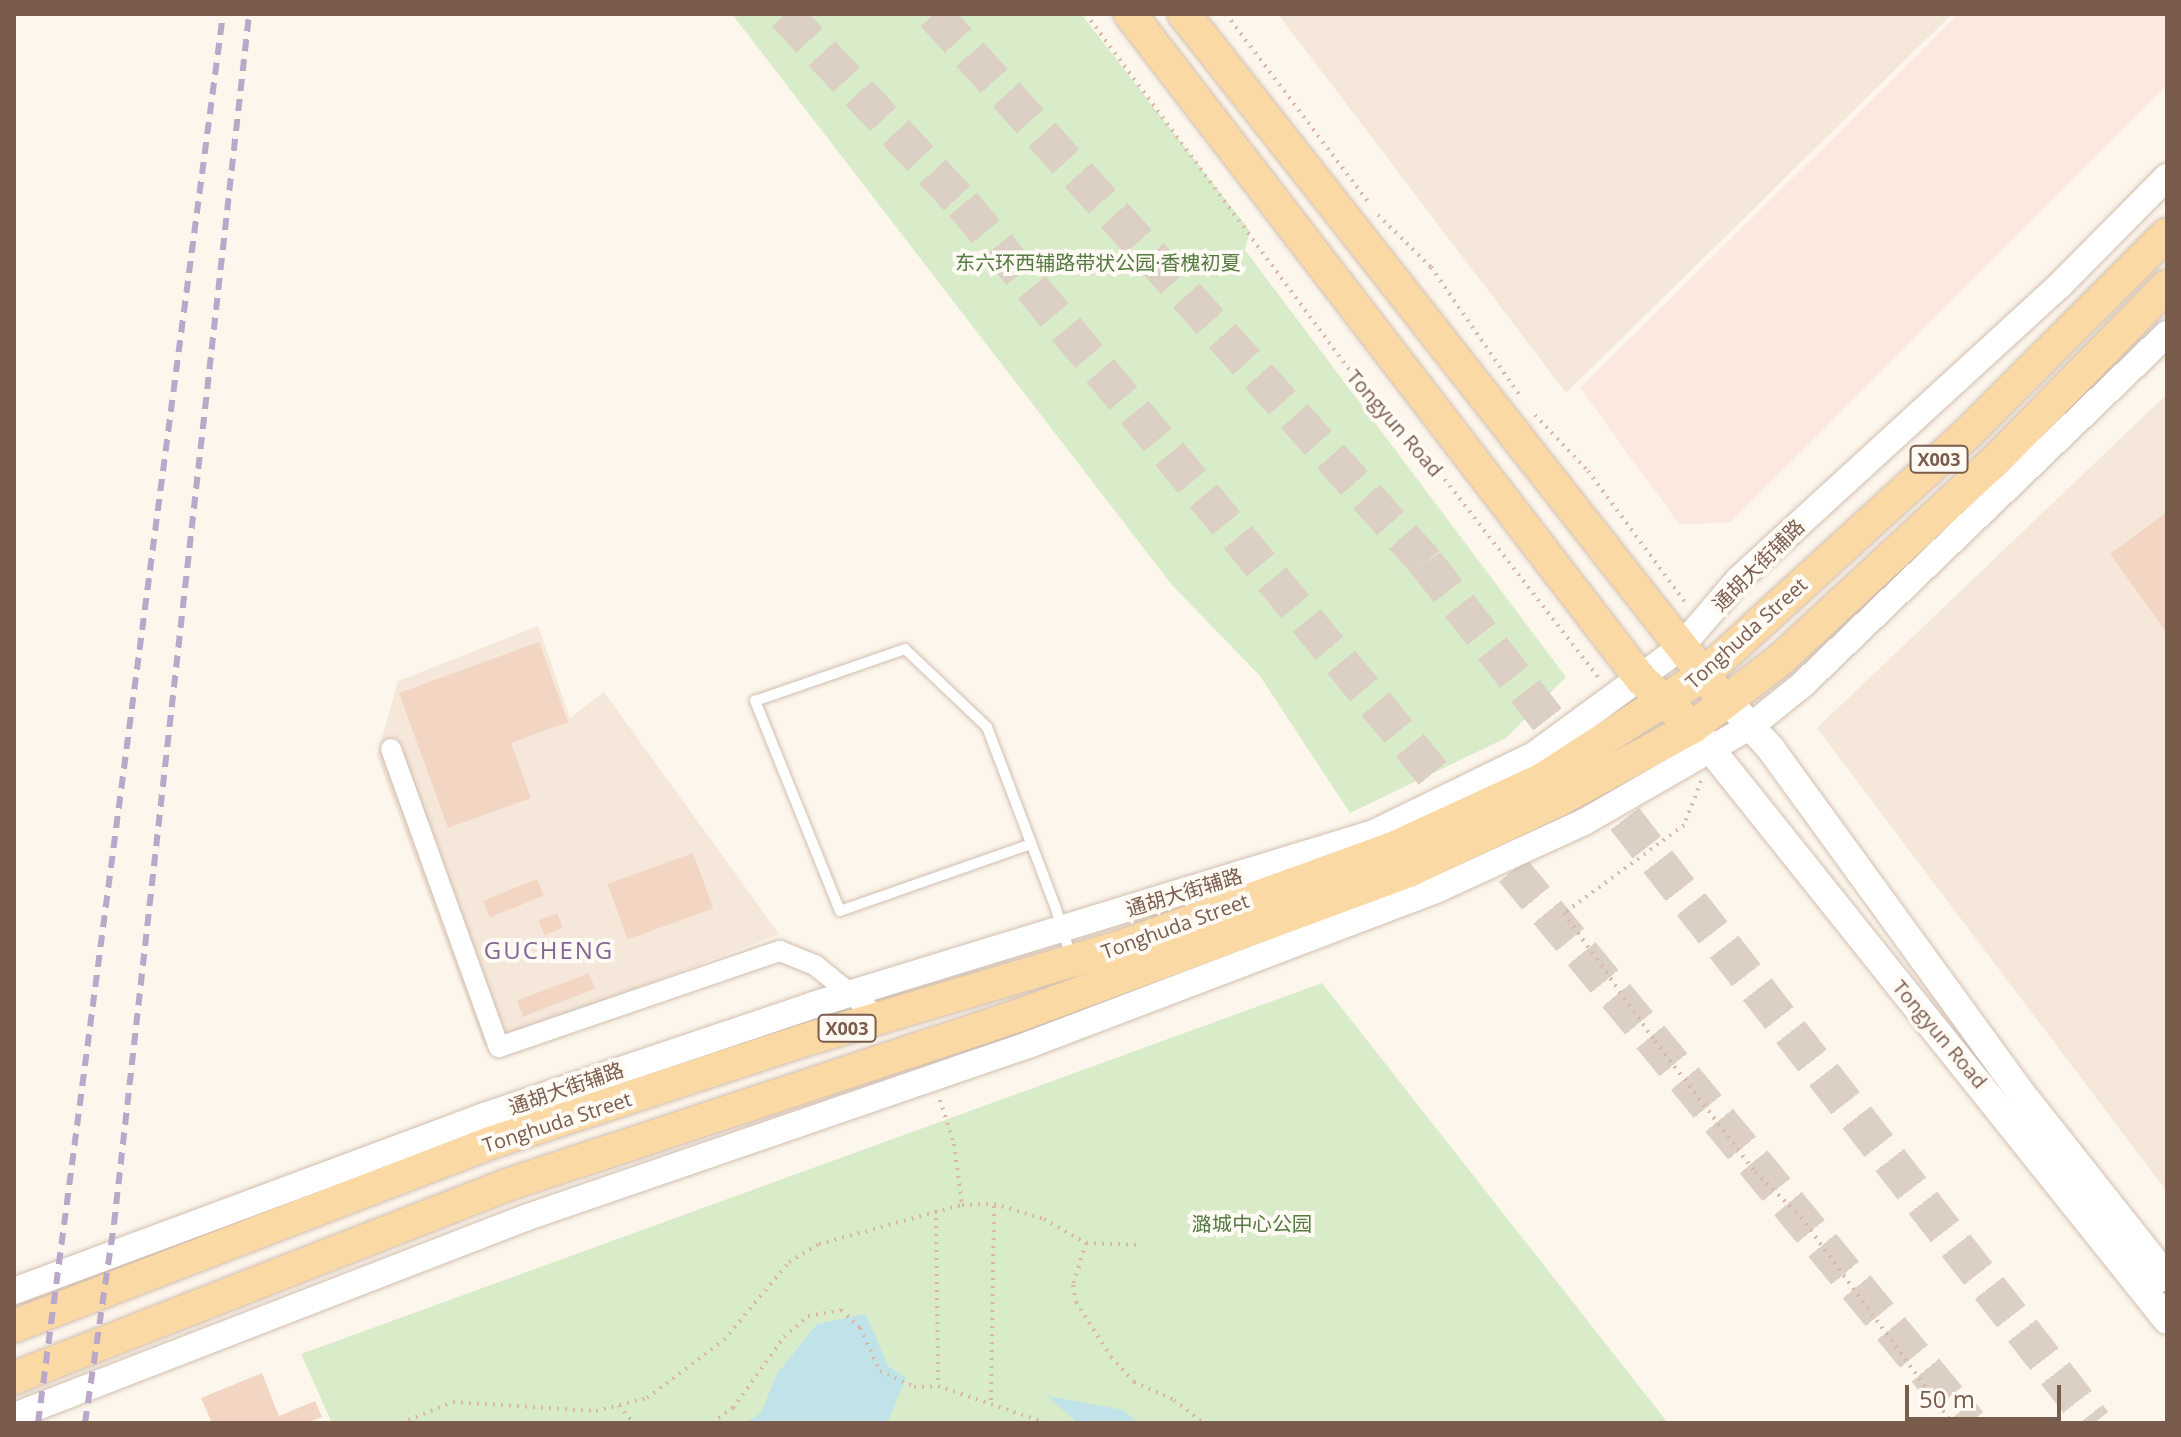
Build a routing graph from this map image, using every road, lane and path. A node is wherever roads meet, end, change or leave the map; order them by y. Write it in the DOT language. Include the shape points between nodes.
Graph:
graph roads {
  1 [pos="1086,14"];
  2 [pos="1130,14"];
  3 [pos="1184,14"];
  4 [pos="1226,14"];
  5 [pos="2167,177"];
  6 [pos="2167,234"];
  7 [pos="2167,286"];
  8 [pos="2167,334"];
  9 [pos="1701,623"];
  10 [pos="1680,648"];
  11 [pos="1702,676"];
  12 [pos="1630,689"];
  13 [pos="1726,699"];
  14 [pos="1666,702"];
  15 [pos="1751,726"];
  16 [pos="1703,738"];
  17 [pos="391,749"];
  18 [pos="1031,844"];
  19 [pos="1062,928"];
  20 [pos="1082,991"];
  21 [pos="855,992"];
  22 [pos="880,1018"];
  23 [pos="933,1078"];
  24 [pos="2016,1106"];
  25 [pos="994,1204"];
  26 [pos="962,1205"];
  27 [pos="936,1210"];
  28 [pos="1086,1243"];
  29 [pos="1140,1245"];
  30 [pos="2167,1278"];
  31 [pos="14,1291"];
  32 [pos="2167,1320"];
  33 [pos="14,1326"];
  34 [pos="14,1378"];
  35 [pos="938,1386"];
  36 [pos="991,1400"];
  37 [pos="619,1405"];
  38 [pos="14,1416"];
  39 [pos="401,1423"];
  40 [pos="633,1423"];
  41 [pos="712,1423"];
  42 [pos="1046,1423"];
  43 [pos="1203,1423"];
  44 [pos="1952,1423"];
  1 -- 12 [label="path, Tongyun Road" via="1373,402 1425,454 1585,664"];
  2 -- 12 [label="main road, Tongyun Road"];
  3 -- 10 [label="main road, Tongyun Road"];
  4 -- 9 [label="path" via="1375,213 1431,267 1527,407 1588,471"];
  5 -- 9 [label="street, 通胡大街辅路" via="2060,285 1738,580"];
  6 -- 11 [label="main road, Tonghuda Street / X003" via="1966,435"];
  7 -- 13 [label="main road, Tonghuda Street / X003" via="1982,473 1781,659"];
  8 -- 15 [label="street" via="1876,621"];
  9 -- 10 [label="street, 通胡大街辅路"];
  10 -- 11 [label="main road, Tongyun Road"];
  10 -- 12 [label="street, 通胡大街辅路"];
  11 -- 13 [label="main road, Tongyun Road"];
  11 -- 14 [label="main road, Tonghuda Street / X003"];
  12 -- 14 [label="main road, Tongyun Road"];
  12 -- 19 [label="street, 通胡大街辅路" via="1534,755 1374,833"];
  13 -- 15 [label="main road, Tongyun Road"];
  13 -- 16 [label="main road, Tonghuda Street / X003"];
  14 -- 16 [label="main road, Tongyun Road"];
  14 -- 20 [label="main road, Tonghuda Street / X003" via="1541,780"];
  15 -- 16 [label="street"];
  15 -- 24 [label="main road, Tongyun Road"];
  16 -- 20 [label="main road, Tonghuda Street / X003" via="1411,870"];
  16 -- 24 [label="main road, Tongyun Road"];
  16 -- 44 [label="path" via="1684,825 1564,913 1655,1041 1755,1172 1801,1217"];
  17 -- 21 [label="street" via="499,1047 780,951 815,965"];
  18 -- 18 [label="lane" via="840,911 755,701 905,649 987,727"];
  18 -- 19 [label="lane"];
  19 -- 20 [label="lane"];
  19 -- 21 [label="street, 通胡大街辅路"];
  20 -- 22 [label="main road, Tonghuda Street / X003"];
  20 -- 23 [label="street"];
  20 -- 34 [label="main road, Tonghuda Street / X003" via="507,1185"];
  21 -- 22 [label="street"];
  21 -- 31 [label="street, 通胡大街辅路" via="484,1116"];
  22 -- 33 [label="main road, Tonghuda Street / X003" via="490,1143"];
  23 -- 26 [label="path" via="954,1144"];
  23 -- 38 [label="street" via="525,1218"];
  24 -- 30 [label="main road, Tongyun Road"];
  24 -- 32 [label="main road, Tongyun Road"];
  25 -- 26 [label="path"];
  25 -- 28 [label="path" via="1044,1219"];
  25 -- 36 [label="path"];
  26 -- 27 [label="path"];
  27 -- 35 [label="path"];
  27 -- 37 [label="path" via="819,1244 789,1262 724,1340 647,1398"];
  28 -- 29 [label="path"];
  28 -- 43 [label="path" via="1073,1285 1076,1302 1111,1357 1134,1382 1174,1400"];
  35 -- 36 [label="path"];
  35 -- 41 [label="path" via="914,1387 880,1371 860,1328 841,1310 819,1314 784,1337 733,1408"];
  36 -- 42 [label="path"];
  37 -- 39 [label="path" via="596,1411 453,1402"];
  37 -- 40 [label="path"];
}
